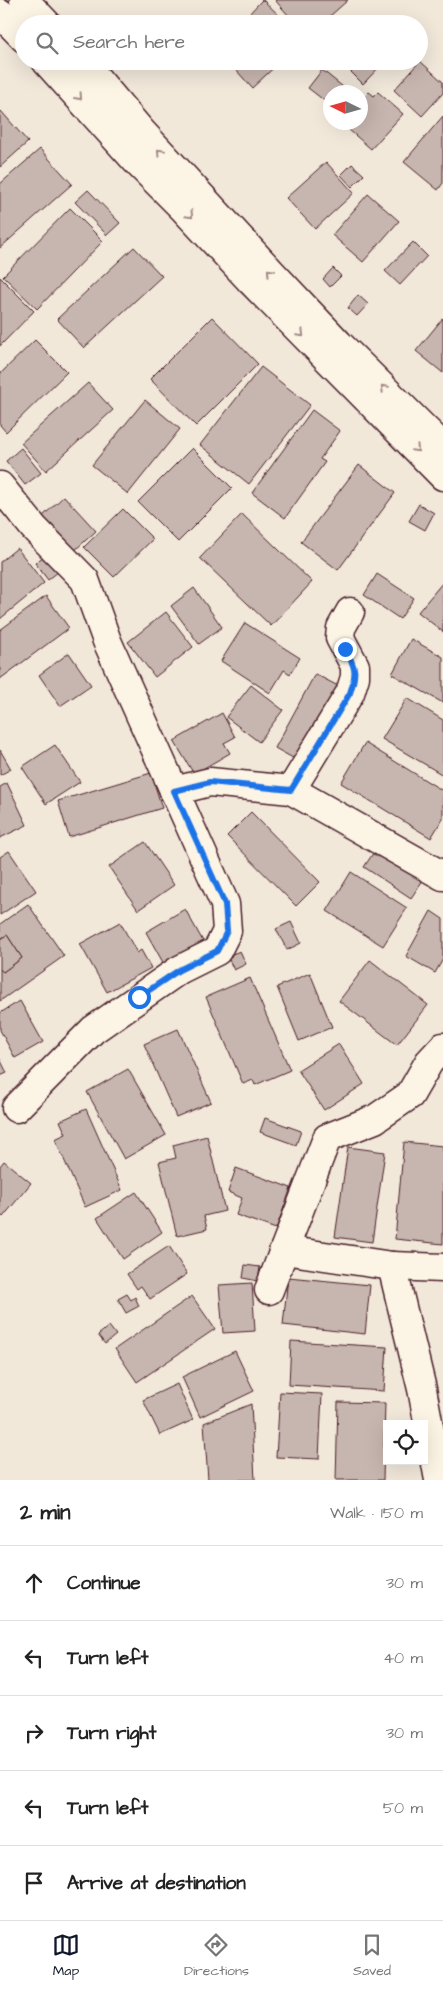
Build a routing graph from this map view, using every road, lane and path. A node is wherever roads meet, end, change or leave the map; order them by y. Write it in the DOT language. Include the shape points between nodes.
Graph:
graph roads {
  1 [pos="24,0"];
  2 [pos="0,13"];
  3 [pos="38,15"];
  4 [pos="15,29"];
  5 [pos="54,70"];
  6 [pos="90,70"];
  7 [pos="443,447"];
  8 [pos="443,476"];
  9 [pos="4,497"];
  10 [pos="350,612"];
  11 [pos="291,790"];
  12 [pos="174,791"];
  13 [pos="443,876"];
  14 [pos="443,1047"];
  15 [pos="16,1108"];
  16 [pos="284,1250"];
  17 [pos="392,1266"];
  18 [pos="443,1268"];
  19 [pos="269,1290"];
  20 [pos="439,1480"];
  1 -- 3 [label="street"];
  2 -- 4 [label="street"];
  5 -- 8 [label="street, one-way" via="250,280"];
  7 -- 6 [label="street, one-way" via="270,272"];
  9 -- 12 [label="street" via="85,580 107,641"];
  10 -- 11 [label="street" via="341,628 340,638 355,666 350,693"];
  11 -- 12 [label="street" via="210,782"];
  11 -- 13 [label="street"];
  12 -- 15 [label="street" via="225,904 227,931 217,951 179,970 93,1030"];
  14 -- 16 [label="street" via="429,1062 410,1095 375,1118 327,1138"];
  16 -- 17 [label="street"];
  16 -- 19 [label="street"];
  17 -- 18 [label="street"];
  17 -- 20 [label="street" via="422,1390"];
}
